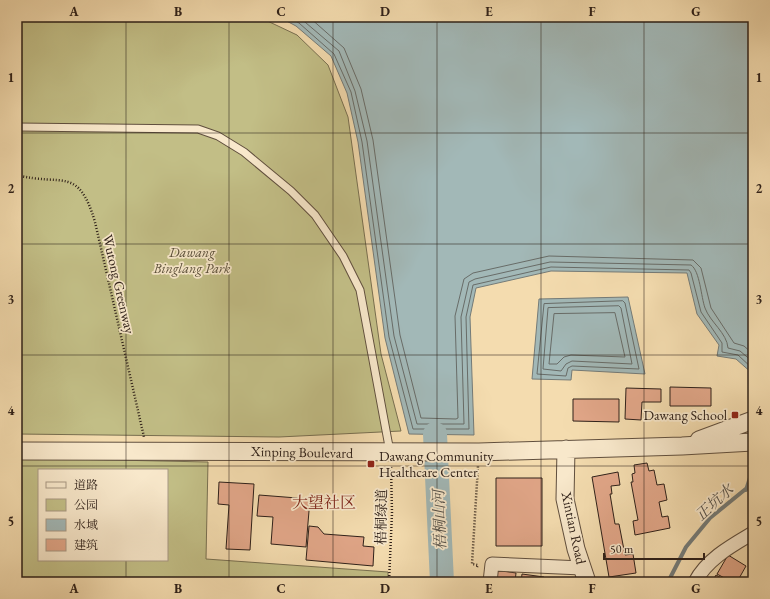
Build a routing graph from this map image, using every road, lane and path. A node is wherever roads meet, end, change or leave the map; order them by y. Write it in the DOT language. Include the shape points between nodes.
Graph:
graph roads {
  1 [pos="17,127"];
  2 [pos="17,175"];
  3 [pos="749,421"];
  4 [pos="747,442"];
  5 [pos="682,446"];
  6 [pos="566,449"];
  7 [pos="148,450"];
  8 [pos="17,451"];
  9 [pos="398,452"];
  10 [pos="479,452"];
  11 [pos="753,533"];
  12 [pos="477,570"];
  13 [pos="585,575"];
  14 [pos="389,582"];
  15 [pos="490,582"];
  16 [pos="695,582"];
  1 -- 9 [label="lane" via="198,128 218,136 244,152 291,191 314,215 343,256 360,290"];
  2 -- 7 [label="path, Wutong Greenway" via="67,181 77,185 85,193 95,222"];
  3 -- 5 [label="street, Xinping Boulevard"];
  4 -- 5 [label="street, Xinping Boulevard"];
  5 -- 6 [label="street, Xinping Boulevard"];
  6 -- 10 [label="street, Xinping Boulevard"];
  6 -- 13 [label="street, Xintian Road" via="565,499 576,549"];
  7 -- 8 [label="street, Xinping Boulevard"];
  7 -- 9 [label="street, Xinping Boulevard"];
  9 -- 10 [label="street, Xinping Boulevard"];
  9 -- 14 [label="path, 梧桐绿道"];
  10 -- 12 [label="path" via="472,564 478,565"];
  11 -- 16 [label="street" via="714,559 700,572"];
  13 -- 15 [label="street" via="492,564"];
}
